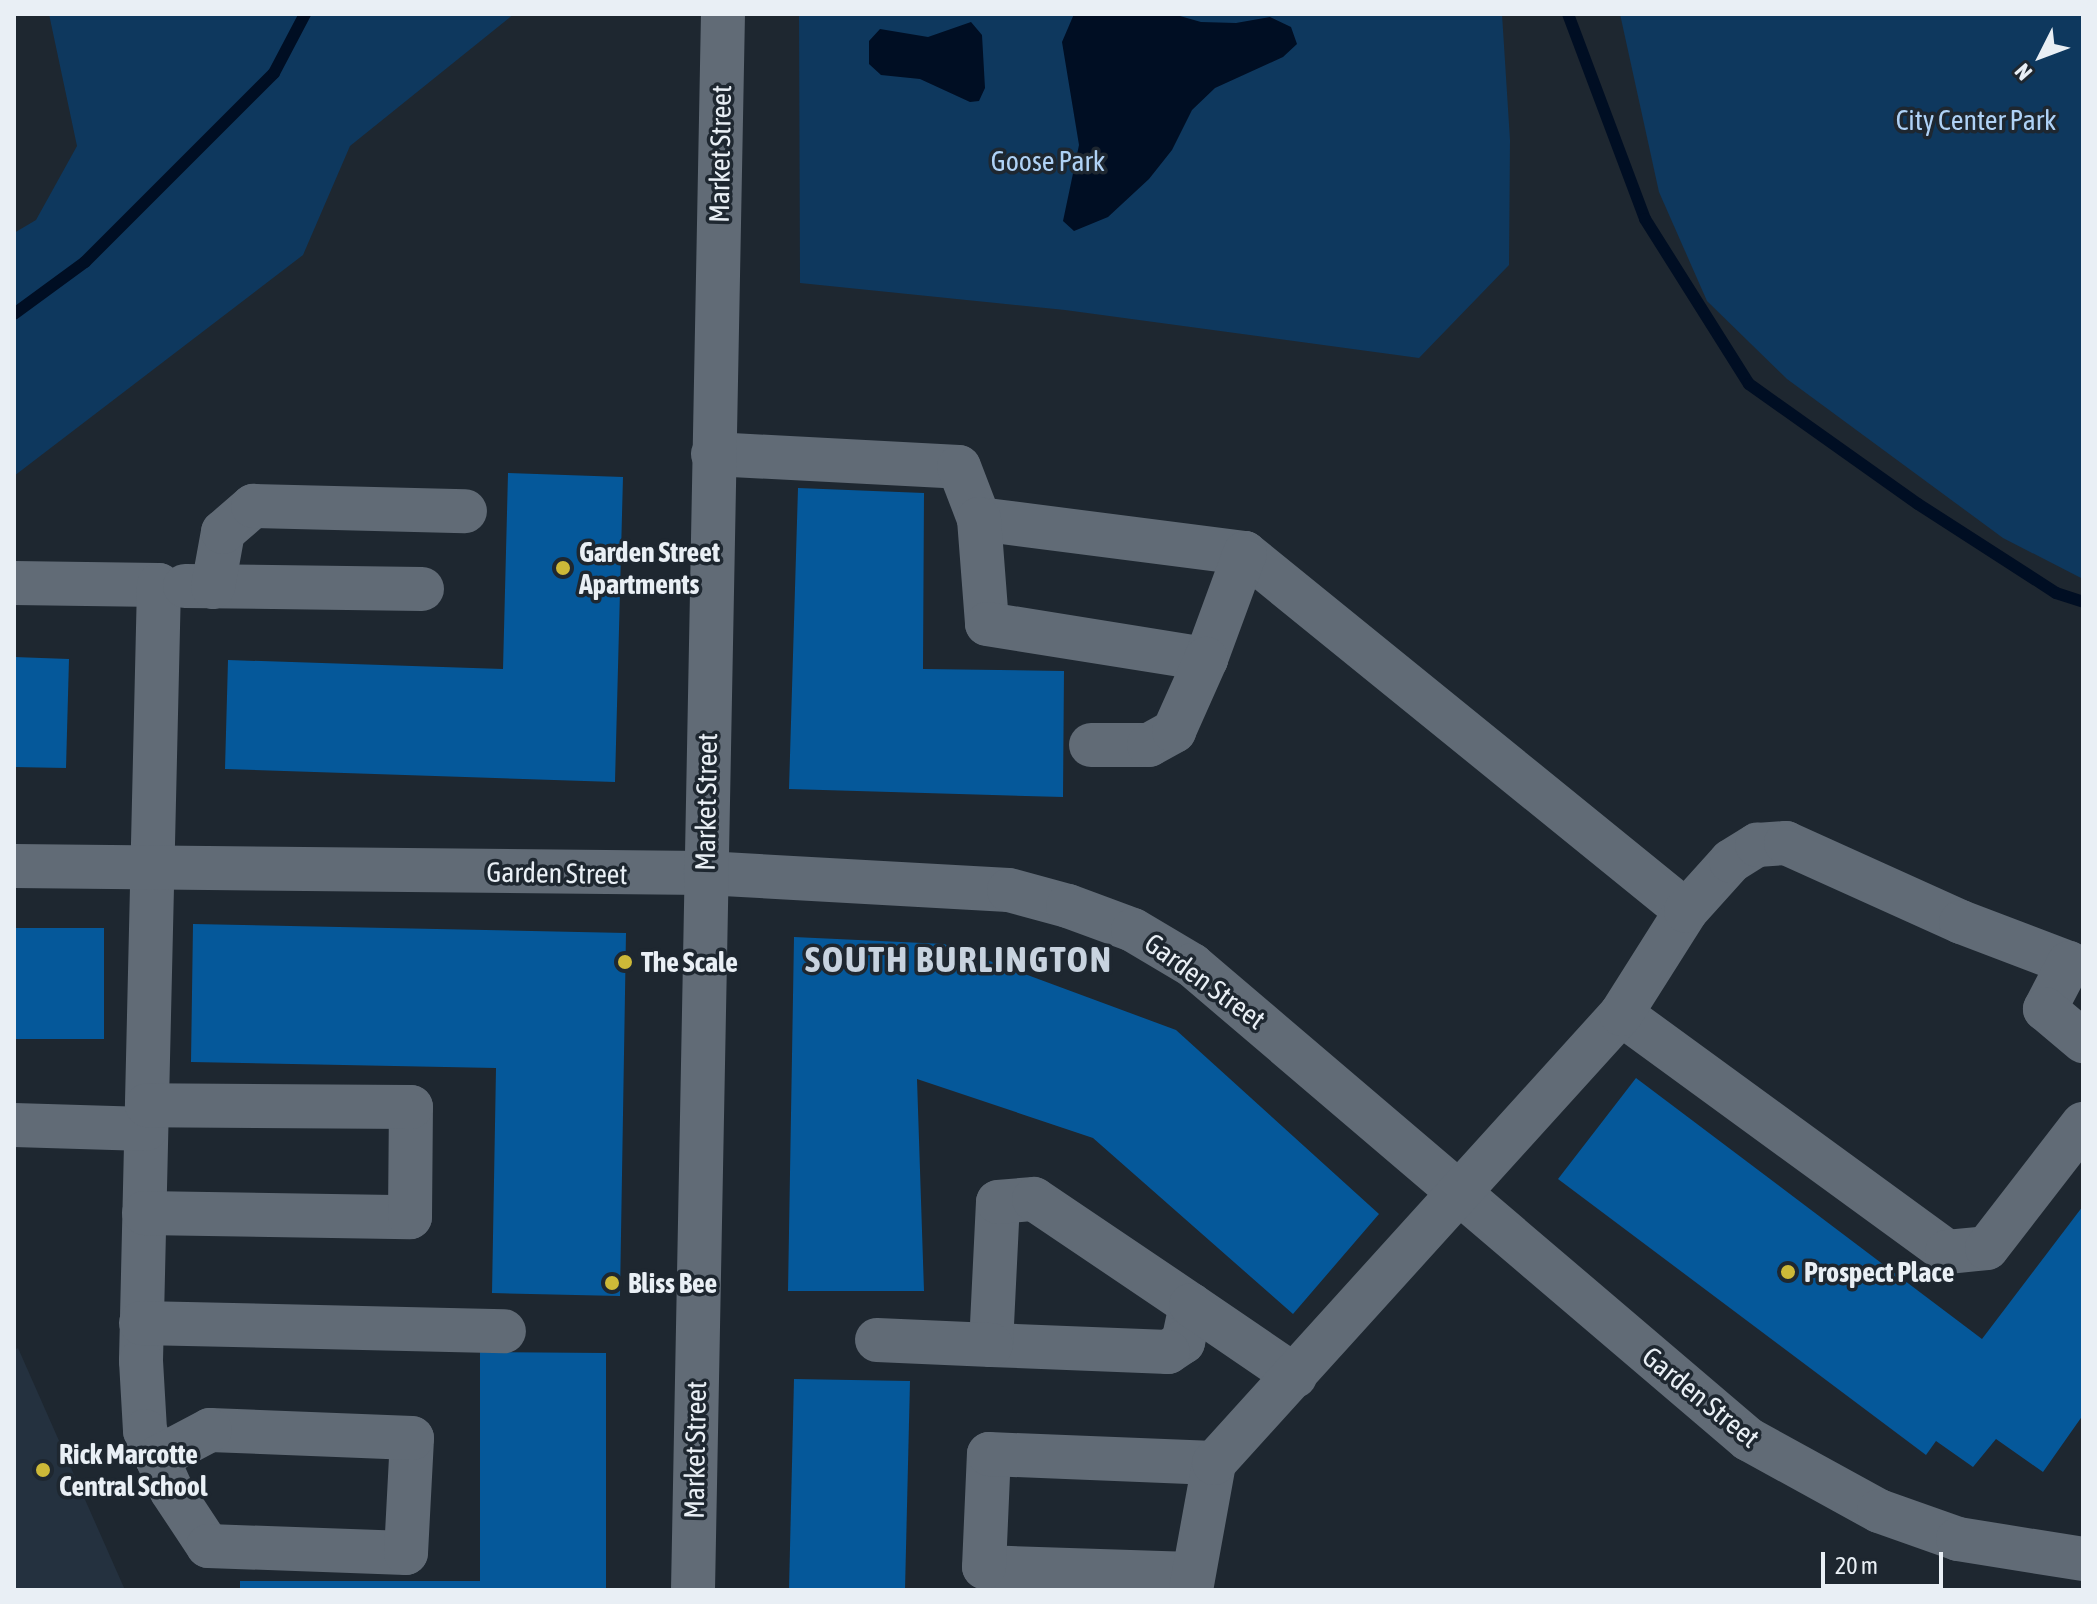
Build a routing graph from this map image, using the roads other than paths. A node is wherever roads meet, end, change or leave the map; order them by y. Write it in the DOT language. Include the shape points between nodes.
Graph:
graph roads {
  1 [pos="723,14"];
  2 [pos="713,454"];
  3 [pos="465,511"];
  4 [pos="979,519"];
  5 [pos="1245,553"];
  6 [pos="14,583"];
  7 [pos="159,585"];
  8 [pos="213,587"];
  9 [pos="422,589"];
  10 [pos="1206,659"];
  11 [pos="1091,745"];
  12 [pos="14,866"];
  13 [pos="152,867"];
  14 [pos="705,873"];
  15 [pos="1686,911"];
  16 [pos="2076,967"];
  17 [pos="1621,1014"];
  18 [pos="2083,1041"];
  19 [pos="146,1117"];
  20 [pos="2083,1124"];
  21 [pos="14,1125"];
  22 [pos="1460,1191"];
  23 [pos="144,1213"];
  24 [pos="1191,1305"];
  25 [pos="141,1323"];
  26 [pos="504,1331"];
  27 [pos="877,1340"];
  28 [pos="991,1345"];
  29 [pos="1295,1376"];
  30 [pos="157,1458"];
  31 [pos="1214,1463"];
  32 [pos="2083,1559"];
  33 [pos="1192,1582"];
  34 [pos="693,1590"];
  1 -- 2 [label="street, Market Street"];
  2 -- 4 [label="street" via="959,467"];
  2 -- 14 [label="street, Market Street"];
  3 -- 8 [label="street" via="253,506 223,532"];
  4 -- 5 [label="street"];
  4 -- 10 [label="street" via="987,624"];
  5 -- 10 [label="street"];
  5 -- 15 [label="street"];
  6 -- 7 [label="street"];
  7 -- 8 [label="street"];
  7 -- 13 [label="street"];
  8 -- 9 [label="street"];
  10 -- 11 [label="street" via="1174,731 1149,745"];
  12 -- 13 [label="street, Garden Street"];
  13 -- 14 [label="street, Garden Street"];
  13 -- 19 [label="street"];
  14 -- 22 [label="street, Garden Street" via="1009,890 1133,930 1192,965"];
  14 -- 34 [label="street, Market Street"];
  15 -- 16 [label="street" via="1731,861 1757,845 1786,843"];
  15 -- 17 [label="street"];
  16 -- 18 [label="street" via="2045,1009"];
  17 -- 20 [label="street" via="1947,1252 1987,1248"];
  17 -- 22 [label="street"];
  19 -- 21 [label="street"];
  19 -- 23 [label="street"];
  19 -- 23 [label="street" via="411,1107 410,1217"];
  22 -- 29 [label="street"];
  22 -- 32 [label="street, Garden Street" via="1748,1439 1800,1471 1879,1511 1958,1539"];
  23 -- 25 [label="street"];
  24 -- 28 [label="street" via="1183,1342 1168,1352"];
  24 -- 28 [label="street" via="1034,1199 998,1202"];
  24 -- 29 [label="street"];
  25 -- 26 [label="street"];
  25 -- 30 [label="street" via="145,1431"];
  27 -- 28 [label="street"];
  29 -- 31 [label="street"];
  30 -- 30 [label="street" via="208,1546 406,1553 412,1438 210,1430"];
  31 -- 33 [label="street"];
  31 -- 33 [label="street" via="989,1454 984,1567"];
}
